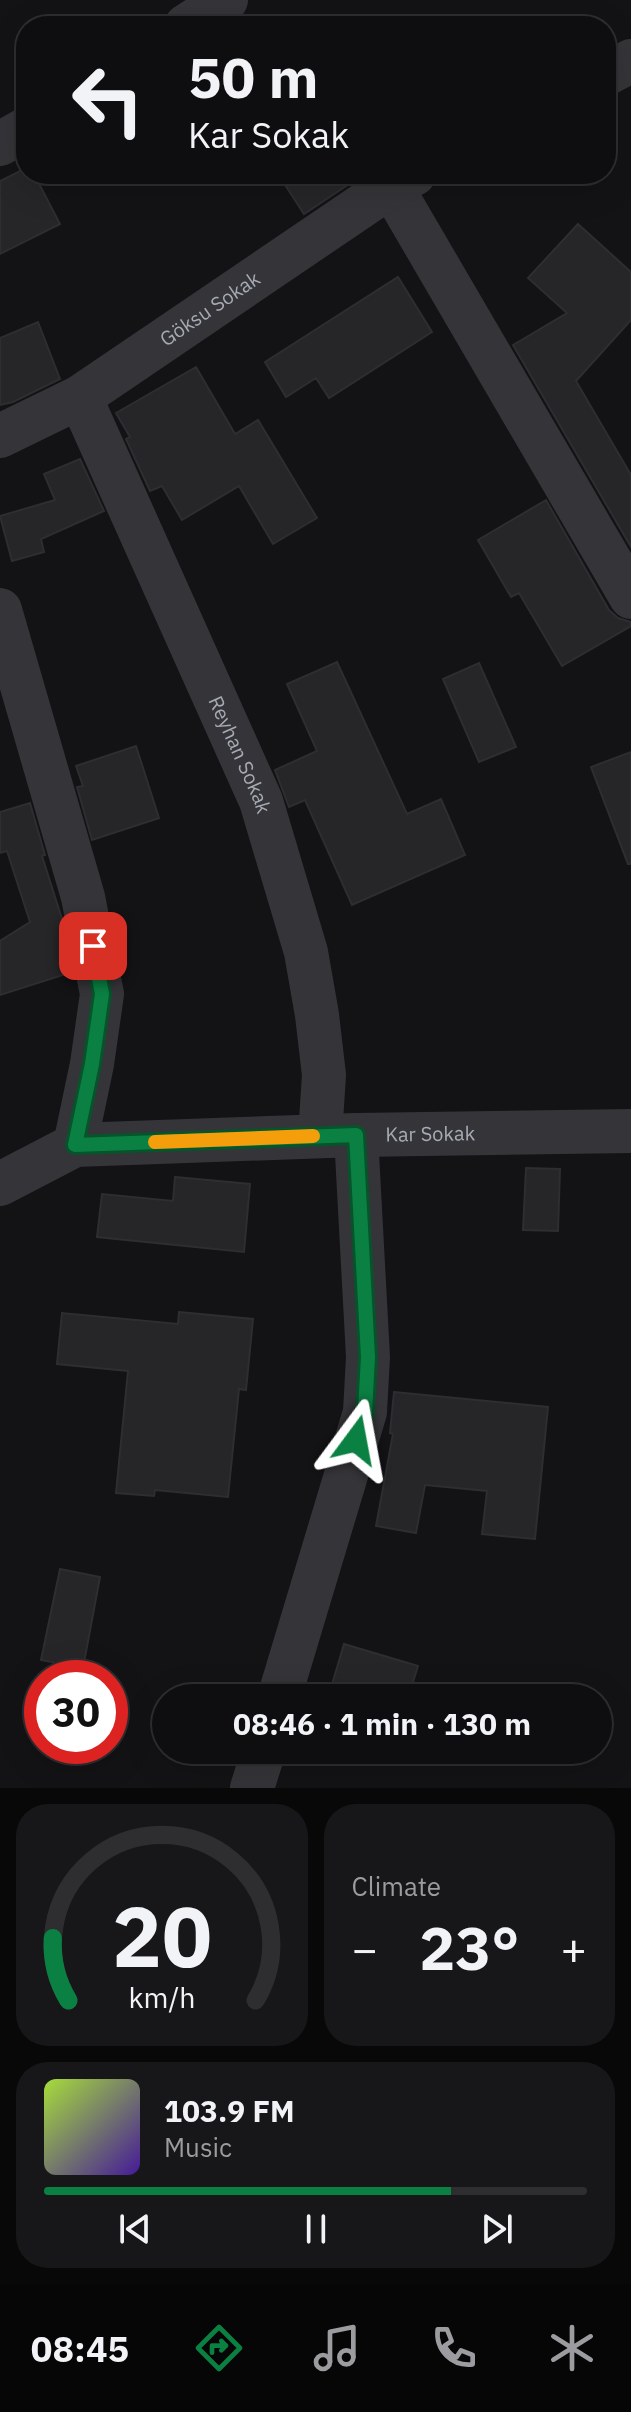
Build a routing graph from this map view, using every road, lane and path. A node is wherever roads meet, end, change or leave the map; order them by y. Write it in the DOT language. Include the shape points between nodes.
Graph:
graph roads {
  1 [pos="226,0"];
  2 [pos="201,16"];
  3 [pos="396,184"];
  4 [pos="404,184"];
  5 [pos="80,397"];
  6 [pos="0,436"];
  7 [pos="631,597"];
  8 [pos="0,610"];
  9 [pos="631,1131"];
  10 [pos="338,1135"];
  11 [pos="75,1145"];
  12 [pos="0,1184"];
  13 [pos="283,1684"];
  14 [pos="260,1764"];
  15 [pos="252,1788"];
  1 -- 2 [label="street"];
  3 -- 5 [label="street, Göksu Sokak"];
  4 -- 7 [label="street"];
  5 -- 6 [label="street, Göksu Sokak"];
  5 -- 10 [label="street, Reyhan Sokak" via="261,801 306,952"];
  8 -- 11 [label="street" via="83,897 102,994"];
  9 -- 10 [label="street, Kar Sokak"];
  10 -- 11 [label="street, Kar Sokak"];
  10 -- 13 [label="street, Reyhan Sokak" via="368,1357 365,1412"];
  11 -- 12 [label="street, Kar Sokak"];
  14 -- 15 [label="street"];
}
